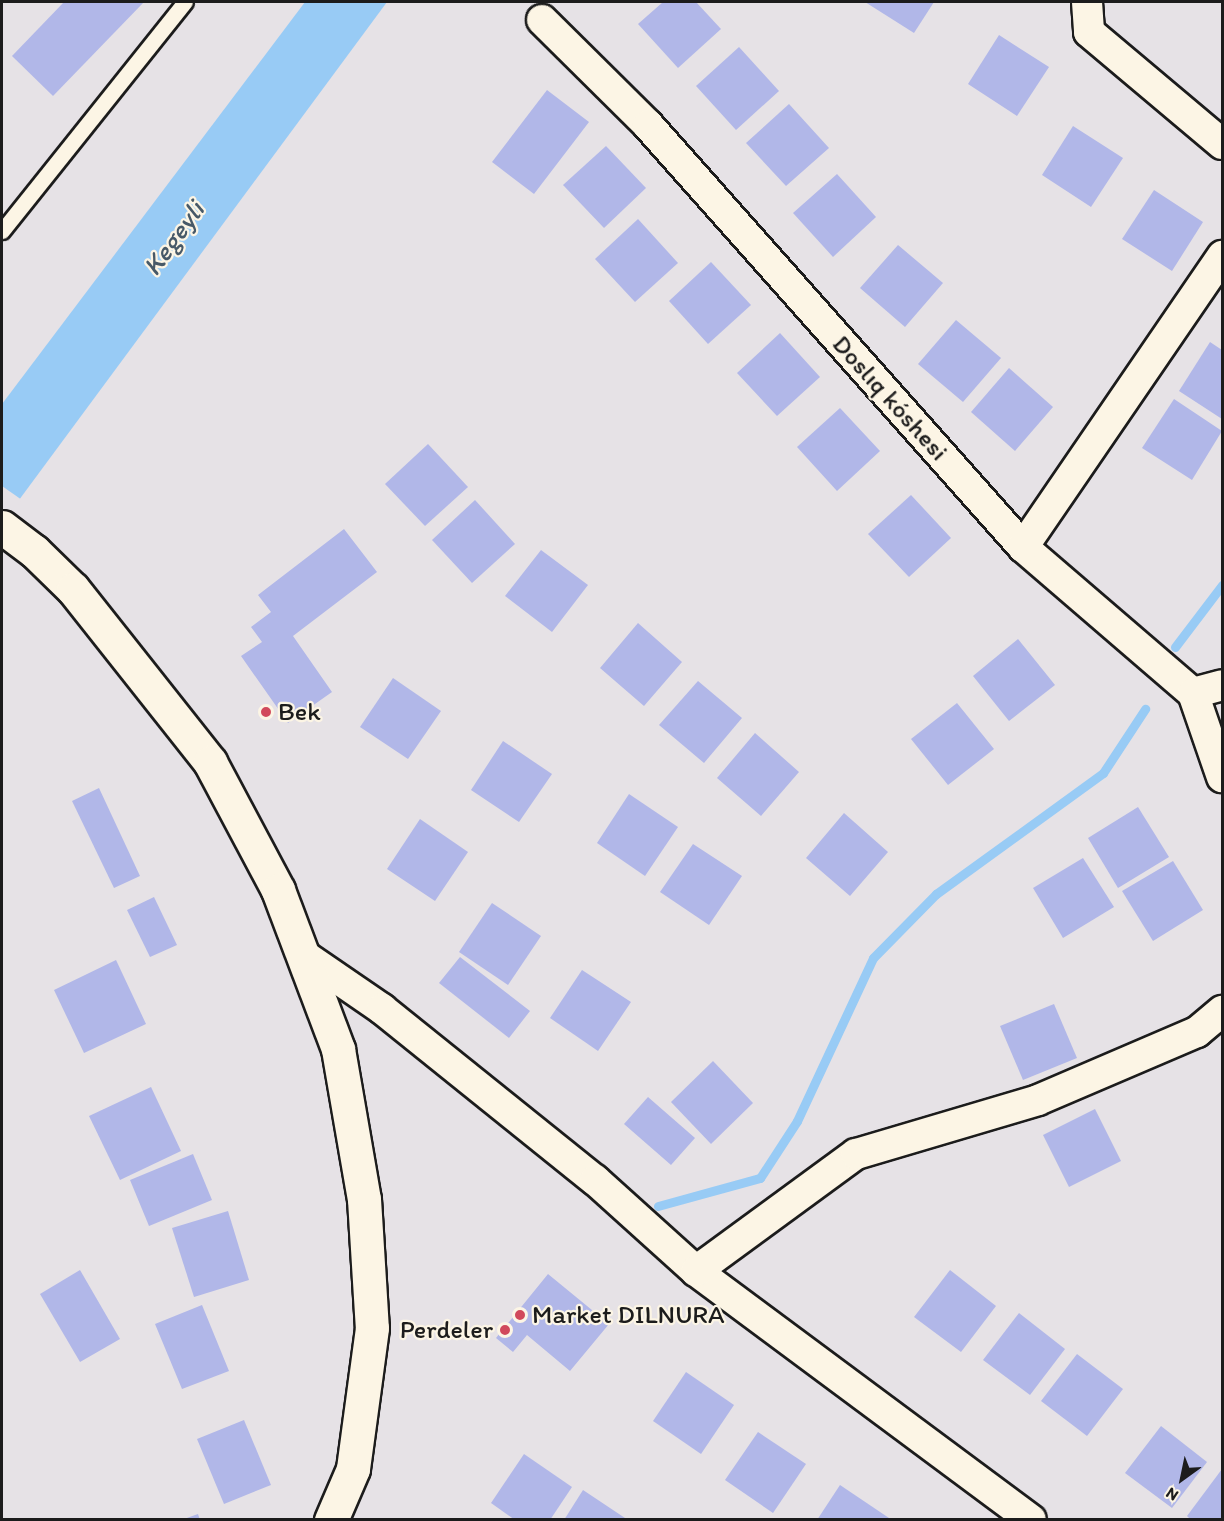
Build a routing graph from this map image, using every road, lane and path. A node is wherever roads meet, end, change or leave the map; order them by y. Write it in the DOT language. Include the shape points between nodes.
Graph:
graph roads {
  1 [pos="185,2"];
  2 [pos="1087,2"];
  3 [pos="542,20"];
  4 [pos="1222,144"];
  5 [pos="2,231"];
  6 [pos="1222,256"];
  7 [pos="2,527"];
  8 [pos="1023,547"];
  9 [pos="1222,686"];
  10 [pos="1193,693"];
  11 [pos="1222,777"];
  12 [pos="302,954"];
  13 [pos="1222,1011"];
  14 [pos="696,1271"];
  15 [pos="331,1520"];
  16 [pos="1031,1520"];
  1 -- 5 [label="lane"];
  2 -- 4 [label="street" via="1089,32"];
  3 -- 8 [label="street, Doslıq kóshesi" via="648,125"];
  6 -- 8 [label="street"];
  7 -- 12 [label="main road" via="73,589 210,762 278,890"];
  8 -- 10 [label="street, Doslıq kóshesi"];
  9 -- 10 [label="street"];
  10 -- 11 [label="street"];
  12 -- 14 [label="street" via="391,1016 595,1180"];
  12 -- 15 [label="main road" via="338,1049 364,1199 372,1328 353,1468"];
  13 -- 14 [label="street" via="1197,1032 1038,1100 856,1154"];
  14 -- 16 [label="street"];
}
